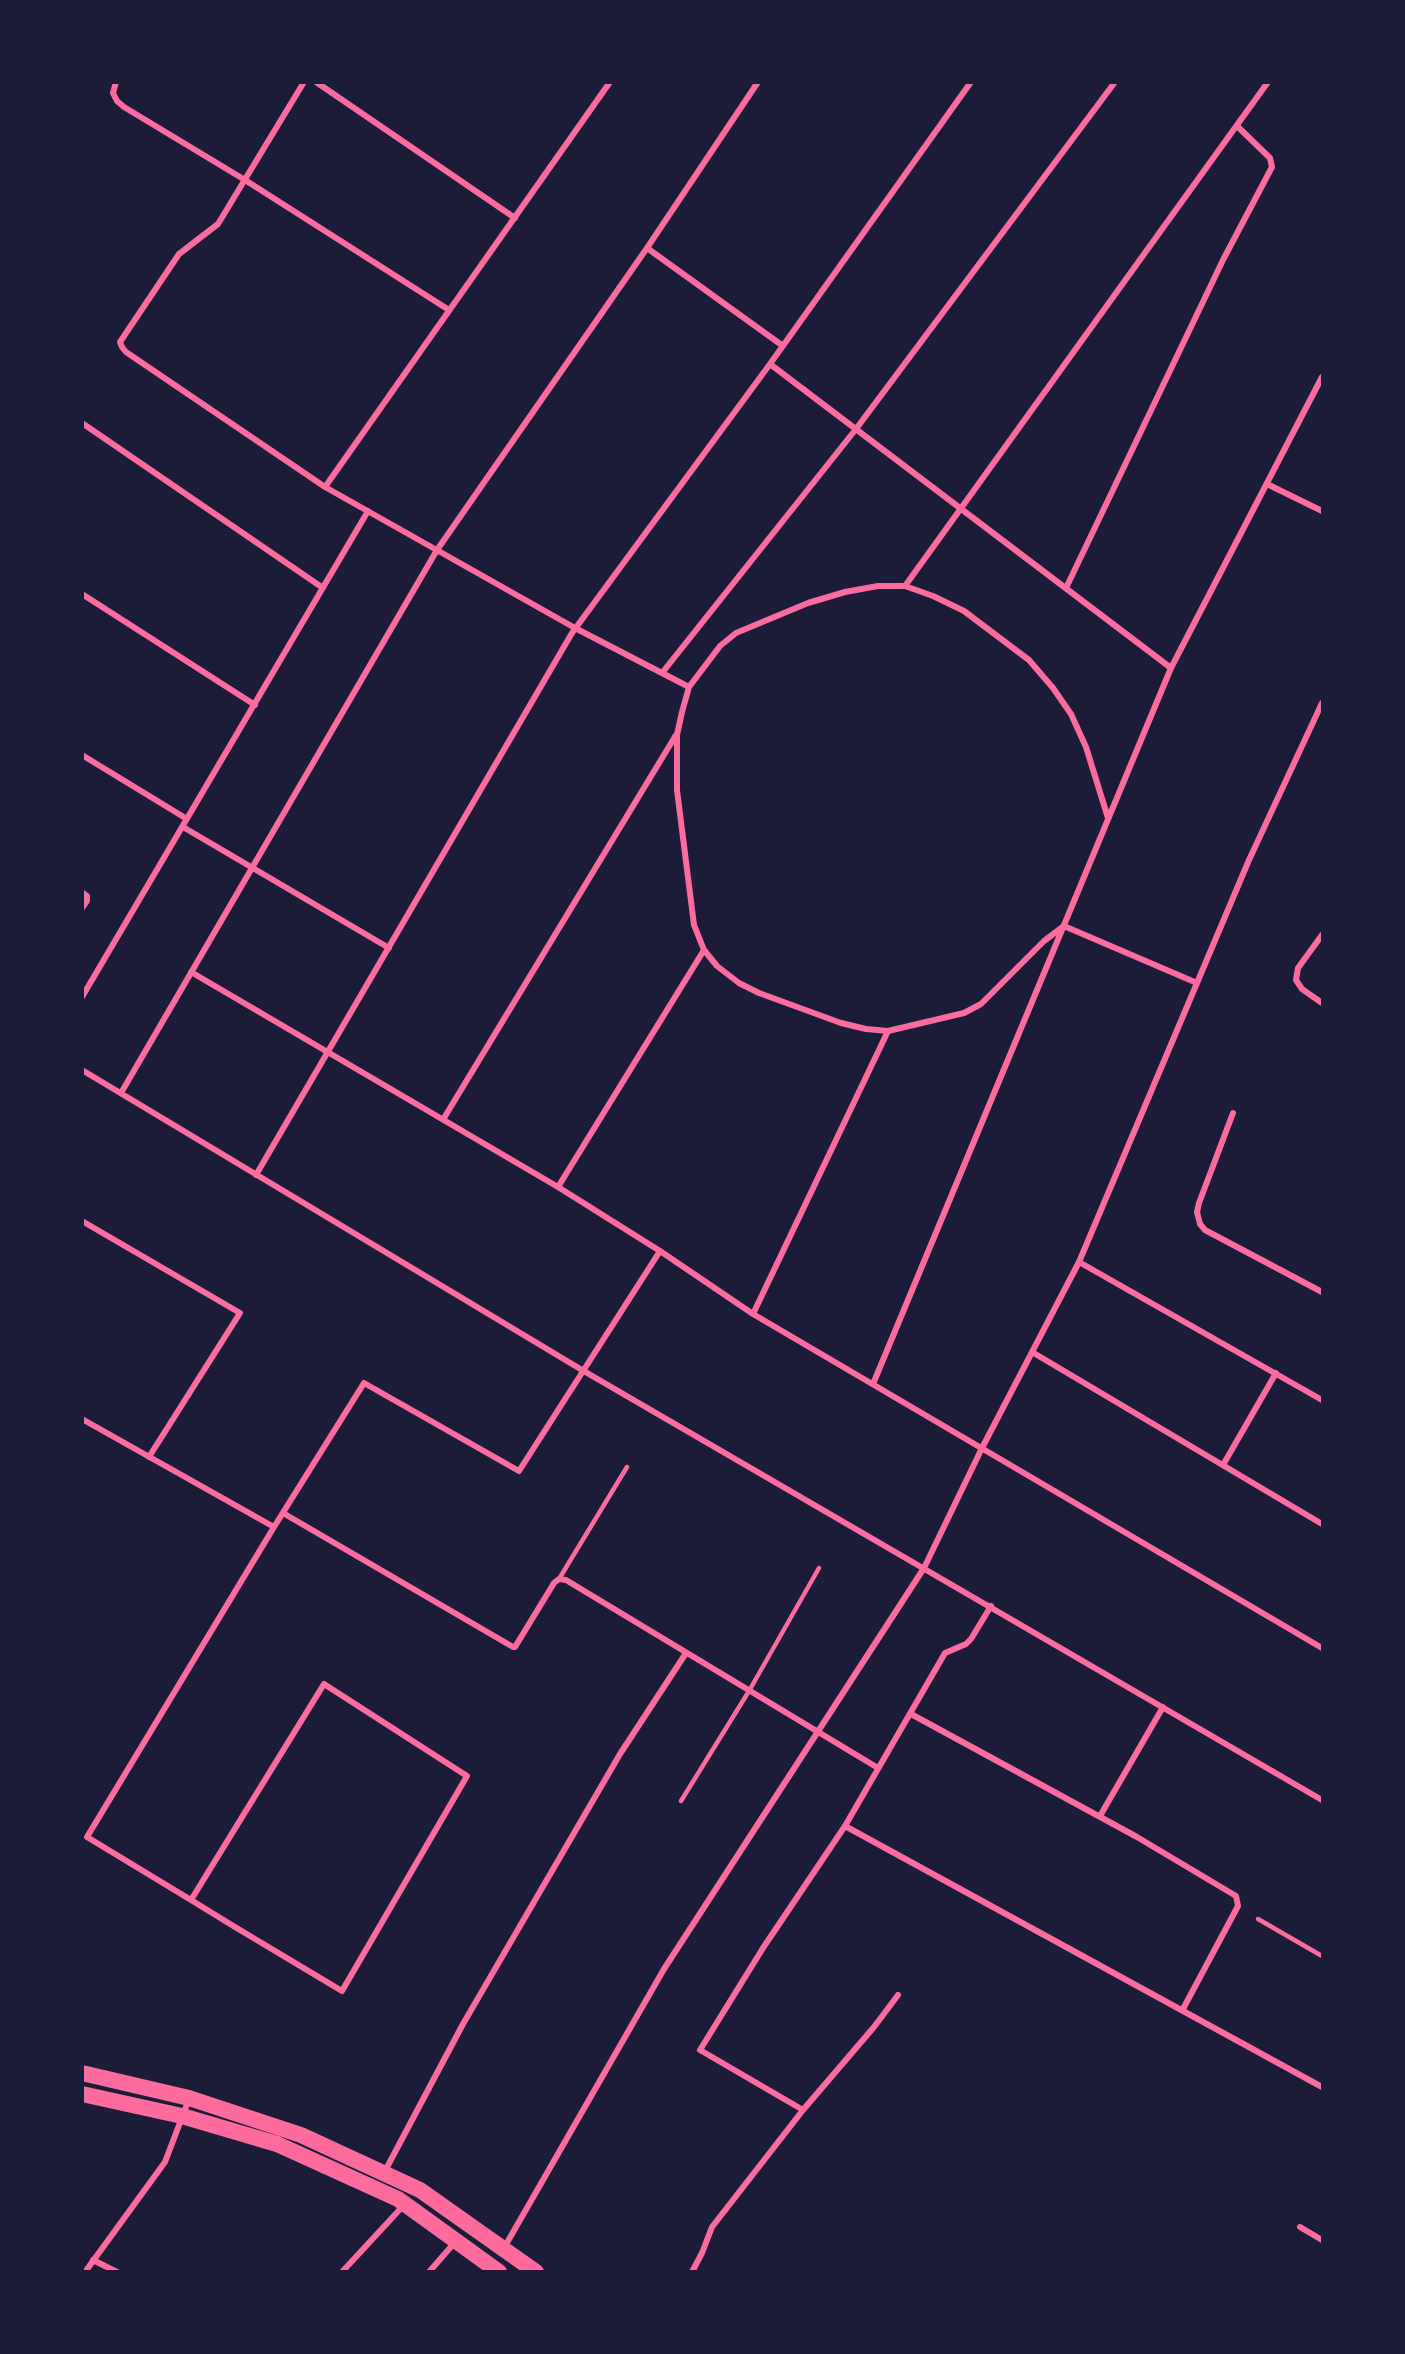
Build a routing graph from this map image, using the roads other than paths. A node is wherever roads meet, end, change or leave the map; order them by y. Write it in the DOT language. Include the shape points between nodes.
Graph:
graph roads {
  1 [pos="116,82"];
  2 [pos="304,82"];
  3 [pos="316,82"];
  4 [pos="610,82"];
  5 [pos="758,82"];
  6 [pos="971,82"];
  7 [pos="1115,82"];
  8 [pos="1268,82"];
  9 [pos="1237,126"];
  10 [pos="244,180"];
  11 [pos="514,218"];
  12 [pos="647,248"];
  13 [pos="449,310"];
  14 [pos="783,346"];
  15 [pos="770,364"];
  16 [pos="1323,377"];
  17 [pos="82,423"];
  18 [pos="856,429"];
  19 [pos="1267,484"];
  20 [pos="325,487"];
  21 [pos="962,509"];
  22 [pos="368,511"];
  23 [pos="1323,512"];
  24 [pos="437,550"];
  25 [pos="905,586"];
  26 [pos="323,588"];
  27 [pos="1066,588"];
  28 [pos="82,594"];
  29 [pos="575,628"];
  30 [pos="1171,668"];
  31 [pos="662,673"];
  32 [pos="689,687"];
  33 [pos="1323,703"];
  34 [pos="255,705"];
  35 [pos="676,735"];
  36 [pos="82,755"];
  37 [pos="1108,818"];
  38 [pos="187,819"];
  39 [pos="183,827"];
  40 [pos="253,866"];
  41 [pos="82,892"];
  42 [pos="82,908"];
  43 [pos="1064,926"];
  44 [pos="1323,934"];
  45 [pos="389,948"];
  46 [pos="704,950"];
  47 [pos="191,972"];
  48 [pos="1197,983"];
  49 [pos="82,997"];
  50 [pos="1323,1003"];
  51 [pos="888,1031"];
  52 [pos="329,1052"];
  53 [pos="82,1070"];
  54 [pos="121,1093"];
  55 [pos="1233,1113"];
  56 [pos="444,1118"];
  57 [pos="256,1175"];
  58 [pos="558,1187"];
  59 [pos="82,1221"];
  60 [pos="660,1251"];
  61 [pos="1079,1262"];
  62 [pos="1323,1292"];
  63 [pos="753,1314"];
  64 [pos="1032,1353"];
  65 [pos="582,1370"];
  66 [pos="1276,1373"];
  67 [pos="873,1384"];
  68 [pos="1323,1400"];
  69 [pos="82,1419"];
  70 [pos="982,1448"];
  71 [pos="149,1457"];
  72 [pos="1223,1466"];
  73 [pos="627,1467"];
  74 [pos="283,1513"];
  75 [pos="1323,1524"];
  76 [pos="274,1527"];
  77 [pos="819,1568"];
  78 [pos="924,1568"];
  79 [pos="559,1579"];
  80 [pos="991,1606"];
  81 [pos="1323,1647"];
  82 [pos="686,1653"];
  83 [pos="749,1692"];
  84 [pos="1163,1707"];
  85 [pos="910,1714"];
  86 [pos="817,1732"];
  87 [pos="878,1768"];
  88 [pos="1323,1800"];
  89 [pos="681,1801"];
  90 [pos="1100,1816"];
  91 [pos="845,1826"];
  92 [pos="87,1838"];
  93 [pos="82,1844"];
  94 [pos="191,1900"];
  95 [pos="1258,1919"];
  96 [pos="1323,1956"];
  97 [pos="898,1995"];
  98 [pos="1183,2009"];
  99 [pos="82,2073"];
  100 [pos="1323,2086"];
  101 [pos="82,2094"];
  102 [pos="189,2098"];
  103 [pos="803,2110"];
  104 [pos="182,2116"];
  105 [pos="384,2173"];
  106 [pos="406,2204"];
  107 [pos="1300,2228"];
  108 [pos="456,2240"];
  109 [pos="1323,2240"];
  110 [pos="504,2249"];
  111 [pos="93,2260"];
  112 [pos="85,2271"];
  113 [pos="117,2271"];
  114 [pos="342,2271"];
  115 [pos="429,2271"];
  116 [pos="499,2271"];
  117 [pos="536,2271"];
  118 [pos="692,2271"];
  1 -- 10 [label="street" via="113,93 124,107"];
  2 -- 10 [label="street"];
  3 -- 11 [label="street"];
  4 -- 11 [label="street"];
  5 -- 12 [label="street"];
  6 -- 14 [label="street"];
  7 -- 18 [label="street"];
  8 -- 9 [label="street"];
  9 -- 21 [label="street"];
  9 -- 27 [label="street" via="1270,158 1272,167 1223,260"];
  10 -- 13 [label="street"];
  10 -- 20 [label="street" via="218,224 179,254 120,342 126,352"];
  11 -- 13 [label="street"];
  12 -- 14 [label="street"];
  12 -- 24 [label="street"];
  13 -- 20 [label="street"];
  14 -- 15 [label="street"];
  15 -- 18 [label="street"];
  15 -- 29 [label="street"];
  16 -- 19 [label="street"];
  17 -- 26 [label="street"];
  18 -- 21 [label="street"];
  18 -- 31 [label="street"];
  19 -- 23 [label="street"];
  19 -- 30 [label="street"];
  20 -- 22 [label="street"];
  21 -- 25 [label="street"];
  21 -- 27 [label="street"];
  22 -- 24 [label="street"];
  22 -- 26 [label="street"];
  24 -- 29 [label="street"];
  24 -- 40 [label="street"];
  25 -- 32 [label="street" via="845,592 736,633 720,646"];
  25 -- 37 [label="street" via="964,611 1029,660 1071,714 1086,747"];
  26 -- 34 [label="street"];
  27 -- 30 [label="street"];
  28 -- 34 [label="street"];
  29 -- 31 [label="street"];
  29 -- 45 [label="street"];
  30 -- 37 [label="street"];
  31 -- 32 [label="street"];
  32 -- 35 [label="street"];
  33 -- 48 [label="street" via="1249,860"];
  34 -- 38 [label="street"];
  35 -- 46 [label="street" via="681,830 694,925"];
  35 -- 56 [label="street"];
  36 -- 38 [label="street"];
  37 -- 43 [label="street"];
  38 -- 39 [label="street"];
  39 -- 40 [label="street"];
  39 -- 49 [label="street"];
  40 -- 45 [label="street"];
  40 -- 47 [label="street"];
  41 -- 42 [label="street" via="87,896"];
  43 -- 48 [label="street"];
  43 -- 51 [label="street" via="981,1004 964,1013"];
  43 -- 67 [label="street"];
  44 -- 50 [label="street" via="1298,968 1296,980"];
  45 -- 52 [label="street"];
  46 -- 51 [label="street" via="717,966 759,993 841,1023"];
  46 -- 58 [label="street"];
  47 -- 52 [label="street"];
  47 -- 54 [label="street"];
  48 -- 61 [label="street"];
  51 -- 63 [label="street"];
  52 -- 56 [label="street"];
  52 -- 57 [label="street"];
  53 -- 54 [label="street"];
  54 -- 57 [label="street"];
  55 -- 62 [label="street" via="1199,1203 1200,1224"];
  56 -- 58 [label="street"];
  57 -- 65 [label="street"];
  58 -- 60 [label="street"];
  59 -- 71 [label="street" via="240,1312"];
  60 -- 63 [label="street"];
  60 -- 65 [label="street"];
  61 -- 64 [label="street"];
  61 -- 66 [label="street"];
  63 -- 67 [label="street"];
  64 -- 70 [label="street"];
  64 -- 72 [label="street"];
  65 -- 74 [label="street" via="519,1471 364,1383"];
  65 -- 78 [label="street"];
  66 -- 68 [label="street"];
  66 -- 72 [label="street"];
  67 -- 70 [label="street"];
  69 -- 71 [label="street"];
  70 -- 78 [label="street"];
  70 -- 81 [label="street"];
  71 -- 76 [label="street"];
  72 -- 75 [label="street"];
  73 -- 79 [label="lane"];
  74 -- 76 [label="street"];
  74 -- 79 [label="street" via="513,1647"];
  76 -- 92 [label="street"];
  77 -- 83 [label="lane"];
  78 -- 80 [label="street"];
  78 -- 86 [label="street"];
  79 -- 82 [label="street"];
  80 -- 84 [label="street"];
  80 -- 85 [label="street" via="971,1639 945,1653"];
  82 -- 83 [label="street"];
  82 -- 105 [label="street" via="620,1754 463,2024"];
  83 -- 86 [label="street"];
  83 -- 89 [label="lane"];
  84 -- 88 [label="street"];
  84 -- 90 [label="street"];
  85 -- 87 [label="street"];
  85 -- 90 [label="street"];
  86 -- 87 [label="street"];
  86 -- 110 [label="street" via="664,1969"];
  87 -- 91 [label="street"];
  90 -- 98 [label="street" via="1239,1901"];
  91 -- 98 [label="street"];
  91 -- 103 [label="street" via="700,2050"];
  92 -- 93 [label="street"];
  92 -- 94 [label="street"];
  94 -- 94 [label="street" via="342,1991 467,1776 324,1683"];
  95 -- 96 [label="lane"];
  97 -- 103 [label="street"];
  98 -- 100 [label="street"];
  99 -- 102 [label="highway"];
  101 -- 104 [label="highway"];
  102 -- 104 [label="street"];
  102 -- 105 [label="highway" via="302,2135"];
  103 -- 118 [label="street" via="712,2227"];
  104 -- 106 [label="highway" via="277,2144"];
  104 -- 111 [label="street" via="165,2162"];
  105 -- 110 [label="highway" via="420,2190"];
  106 -- 108 [label="highway"];
  106 -- 114 [label="street"];
  107 -- 109 [label="street"];
  108 -- 115 [label="street"];
  108 -- 116 [label="highway"];
  110 -- 117 [label="highway"];
  111 -- 112 [label="street"];
  111 -- 113 [label="street"];
}
